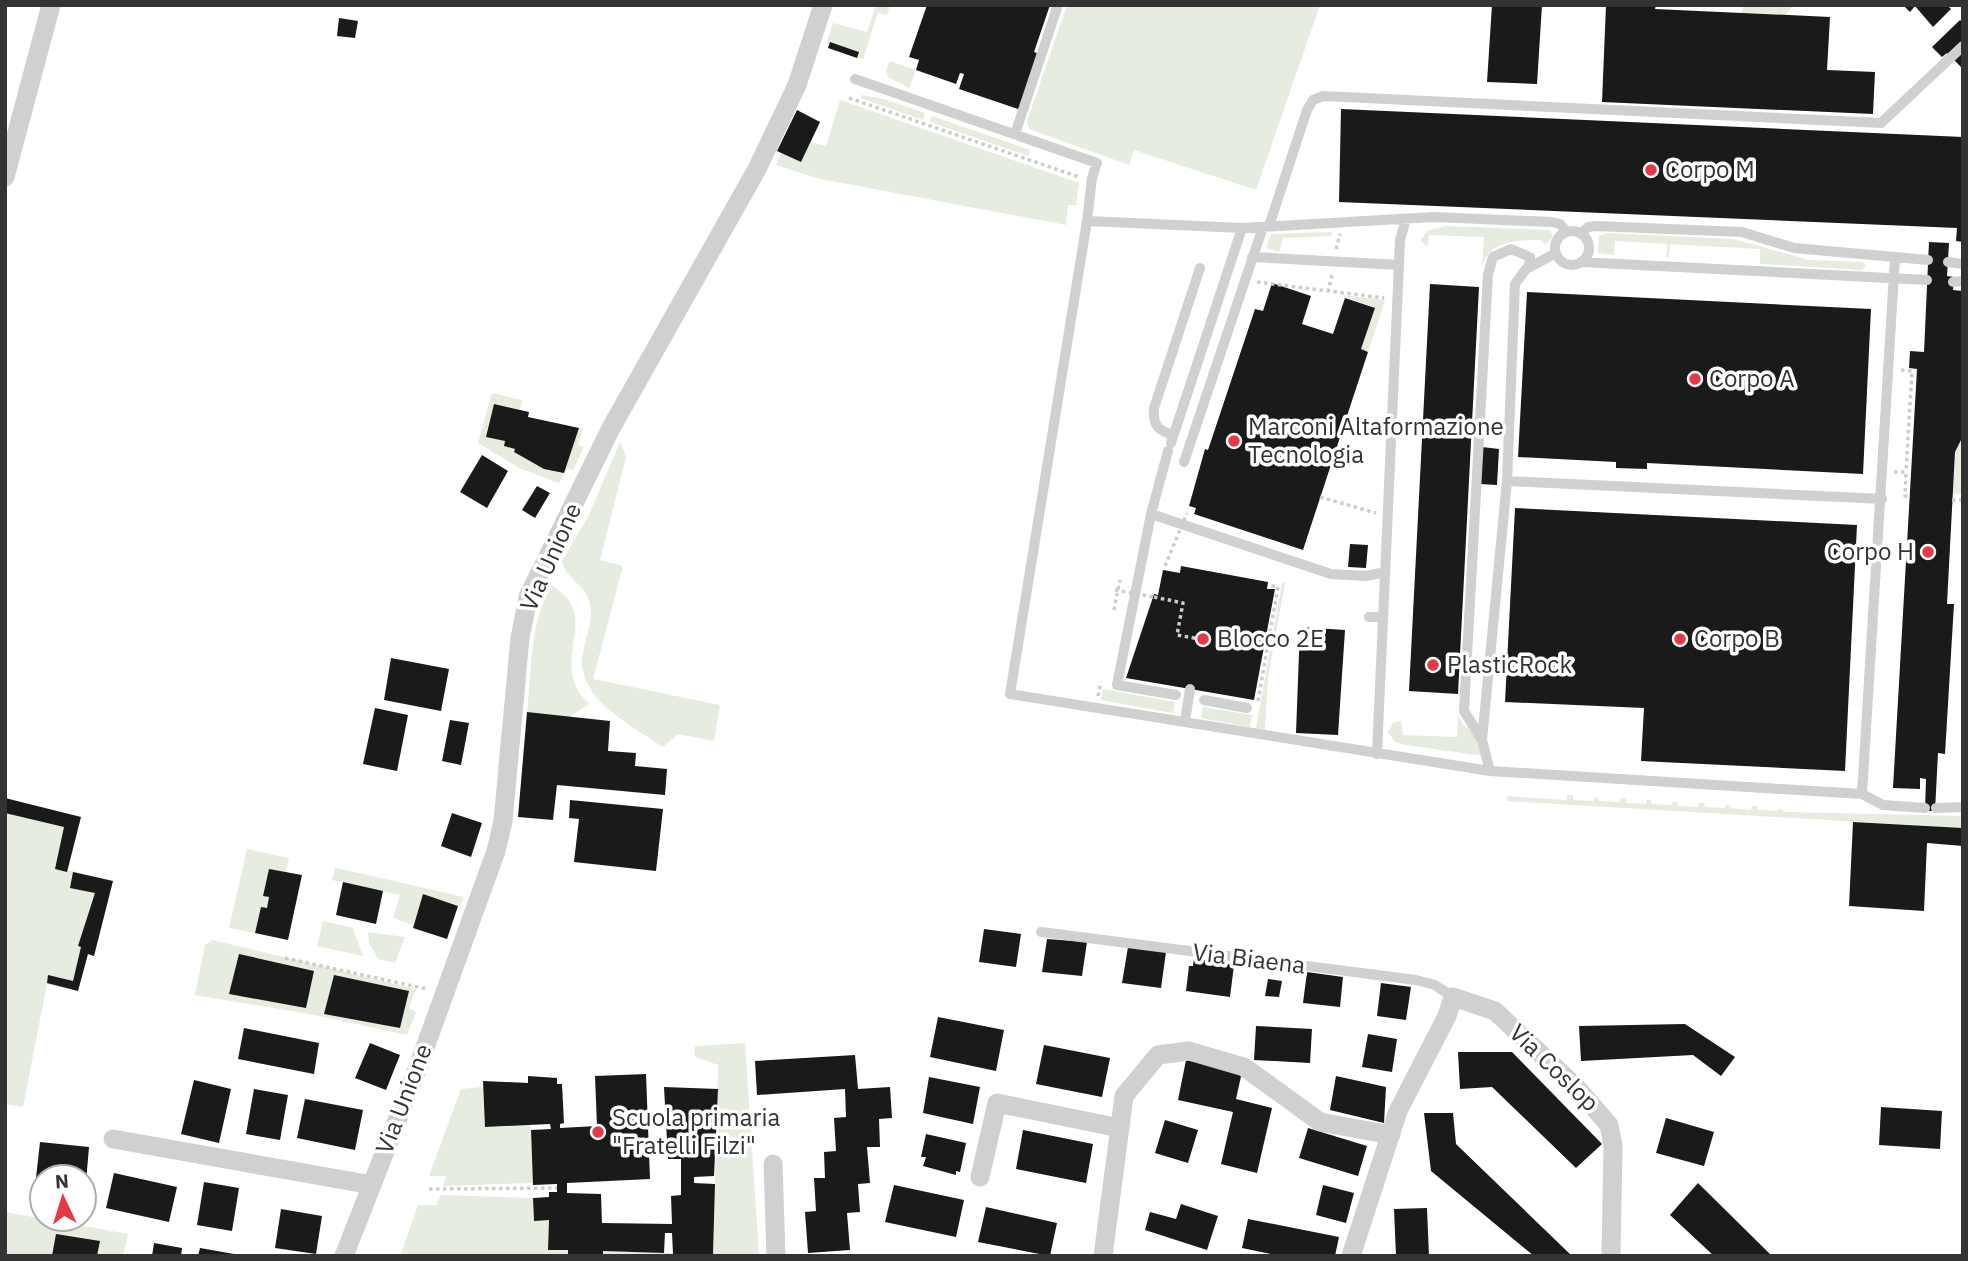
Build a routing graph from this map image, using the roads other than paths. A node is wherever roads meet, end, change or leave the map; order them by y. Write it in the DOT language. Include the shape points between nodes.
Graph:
graph roads {
  1 [pos="51,5"];
  2 [pos="823,5"];
  3 [pos="1058,5"];
  4 [pos="1963,46"];
  5 [pos="855,79"];
  6 [pos="1015,134"];
  7 [pos="5,177"];
  8 [pos="1406,219"];
  9 [pos="1087,221"];
  10 [pos="1266,226"];
  11 [pos="1242,228"];
  12 [pos="1567,232"];
  13 [pos="1582,233"];
  14 [pos="1556,253"];
  15 [pos="1252,257"];
  16 [pos="1895,258"];
  17 [pos="1928,260"];
  18 [pos="1581,262"];
  19 [pos="1948,262"];
  20 [pos="1963,264"];
  21 [pos="1399,265"];
  22 [pos="1529,267"];
  23 [pos="1200,268"];
  24 [pos="1894,279"];
  25 [pos="1927,280"];
  26 [pos="1171,443"];
  27 [pos="1184,462"];
  28 [pos="1507,481"];
  29 [pos="1882,499"];
  30 [pos="1151,514"];
  31 [pos="1385,572"];
  32 [pos="1368,617"];
  33 [pos="1383,617"];
  34 [pos="1190,689"];
  35 [pos="1176,695"];
  36 [pos="1204,700"];
  37 [pos="1247,708"];
  38 [pos="1185,719"];
  39 [pos="1482,740"];
  40 [pos="1377,754"];
  41 [pos="1490,771"];
  42 [pos="1862,794"];
  43 [pos="1963,807"];
  44 [pos="1041,932"];
  45 [pos="1452,997"];
  46 [pos="1120,1128"];
  47 [pos="1391,1135"];
  48 [pos="113,1139"];
  49 [pos="773,1164"];
  50 [pos="981,1177"];
  51 [pos="372,1185"];
  52 [pos="344,1256"];
  53 [pos="776,1256"];
  54 [pos="1103,1256"];
  55 [pos="1351,1256"];
  56 [pos="1611,1256"];
  1 -- 7 [label="street"];
  2 -- 51 [label="street, Via Unione" via="797,85 757,169 611,428 528,597 496,851"];
  3 -- 6 [label="lane"];
  4 -- 10 [label="lane" via="1881,123 1322,96 1313,100"];
  5 -- 6 [label="lane"];
  6 -- 9 [label="lane" via="1097,163"];
  8 -- 10 [label="lane"];
  8 -- 12 [label="lane" via="1552,222"];
  8 -- 21 [label="lane"];
  9 -- 11 [label="lane"];
  9 -- 38 [label="lane" via="1010,694"];
  10 -- 11 [label="lane"];
  10 -- 15 [label="lane"];
  11 -- 26 [label="lane"];
  12 -- 13 [label="lane"];
  12 -- 14 [label="lane" via="1558,239"];
  13 -- 16 [label="lane" via="1596,226 1742,232 1794,248"];
  13 -- 18 [label="lane" via="1588,247"];
  14 -- 18 [label="lane" via="1560,263"];
  14 -- 22 [label="lane"];
  15 -- 21 [label="lane"];
  15 -- 27 [label="lane"];
  16 -- 17 [label="lane"];
  16 -- 24 [label="lane"];
  18 -- 24 [label="lane"];
  19 -- 20 [label="lane"];
  21 -- 31 [label="lane"];
  22 -- 28 [label="lane" via="1515,284"];
  22 -- 39 [label="lane" via="1530,257 1511,249 1493,257 1488,274 1464,711"];
  23 -- 26 [label="lane" via="1154,408 1155,424"];
  24 -- 25 [label="lane"];
  24 -- 29 [label="lane"];
  26 -- 30 [label="lane"];
  28 -- 29 [label="lane"];
  28 -- 39 [label="lane"];
  29 -- 42 [label="lane"];
  30 -- 31 [label="lane" via="1331,574"];
  30 -- 35 [label="lane" via="1117,685"];
  31 -- 33 [label="lane"];
  32 -- 33 [label="lane"];
  33 -- 40 [label="lane"];
  34 -- 38 [label="lane, bridge"];
  36 -- 37 [label="lane"];
  38 -- 40 [label="lane"];
  39 -- 41 [label="lane"];
  40 -- 41 [label="lane"];
  41 -- 42 [label="lane"];
  42 -- 43 [label="lane" via="1883,805"];
  44 -- 45 [label="lane, Via Biaena" via="1416,980 1435,985"];
  45 -- 47 [label="street" via="1447,1016 1405,1092"];
  45 -- 56 [label="street, Via Coslop" via="1495,1011 1577,1088 1609,1125 1613,1146"];
  46 -- 47 [label="street" via="1124,1096 1158,1055 1189,1051 1244,1067 1320,1122"];
  46 -- 50 [label="street" via="997,1103"];
  46 -- 54 [label="street"];
  47 -- 55 [label="street"];
  48 -- 51 [label="street, Via Unione"];
  49 -- 53 [label="street"];
  51 -- 52 [label="street, Via Unione"];
}
